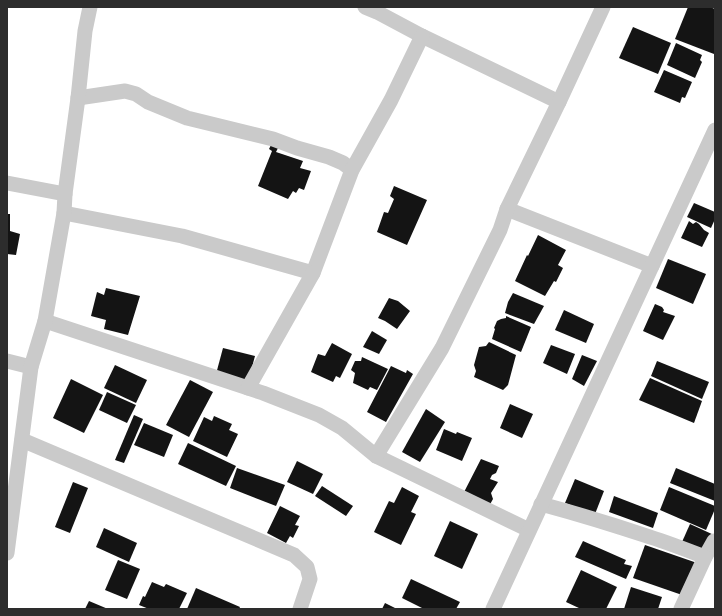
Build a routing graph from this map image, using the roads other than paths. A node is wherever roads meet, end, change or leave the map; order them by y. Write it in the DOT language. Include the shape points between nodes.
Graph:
graph roads {
  1 [pos="90,7"];
  2 [pos="365,7"];
  3 [pos="604,7"];
  4 [pos="422,36"];
  5 [pos="78,98"];
  6 [pos="560,102"];
  7 [pos="715,130"];
  8 [pos="352,170"];
  9 [pos="7,183"];
  10 [pos="65,194"];
  11 [pos="507,209"];
  12 [pos="64,213"];
  13 [pos="652,266"];
  14 [pos="313,273"];
  15 [pos="45,321"];
  16 [pos="7,361"];
  17 [pos="31,367"];
  18 [pos="248,388"];
  19 [pos="22,440"];
  20 [pos="376,456"];
  21 [pos="541,504"];
  22 [pos="529,530"];
  23 [pos="715,540"];
  24 [pos="7,553"];
  25 [pos="705,557"];
  26 [pos="300,609"];
  27 [pos="493,609"];
  28 [pos="681,609"];
  1 -- 5 [label="street"];
  2 -- 4 [label="street"];
  3 -- 6 [label="street"];
  4 -- 6 [label="street"];
  4 -- 8 [label="street" via="391,100"];
  5 -- 8 [label="street" via="125,92 136,94 148,102 187,118 272,139 329,157"];
  5 -- 10 [label="street"];
  6 -- 11 [label="street"];
  7 -- 13 [label="street"];
  8 -- 14 [label="street"];
  9 -- 10 [label="street"];
  10 -- 12 [label="street"];
  11 -- 13 [label="street"];
  11 -- 20 [label="street" via="500,230 442,348"];
  12 -- 14 [label="street" via="182,236"];
  12 -- 15 [label="street"];
  13 -- 21 [label="street"];
  14 -- 18 [label="street"];
  15 -- 17 [label="street"];
  15 -- 18 [label="street"];
  16 -- 17 [label="street"];
  17 -- 19 [label="street"];
  18 -- 20 [label="street" via="319,415 342,428"];
  19 -- 24 [label="street"];
  19 -- 26 [label="street" via="294,555 307,568 310,579"];
  20 -- 22 [label="street"];
  21 -- 22 [label="street"];
  21 -- 25 [label="street" via="599,520"];
  22 -- 27 [label="street"];
  23 -- 25 [label="street"];
  25 -- 28 [label="street"];
}
